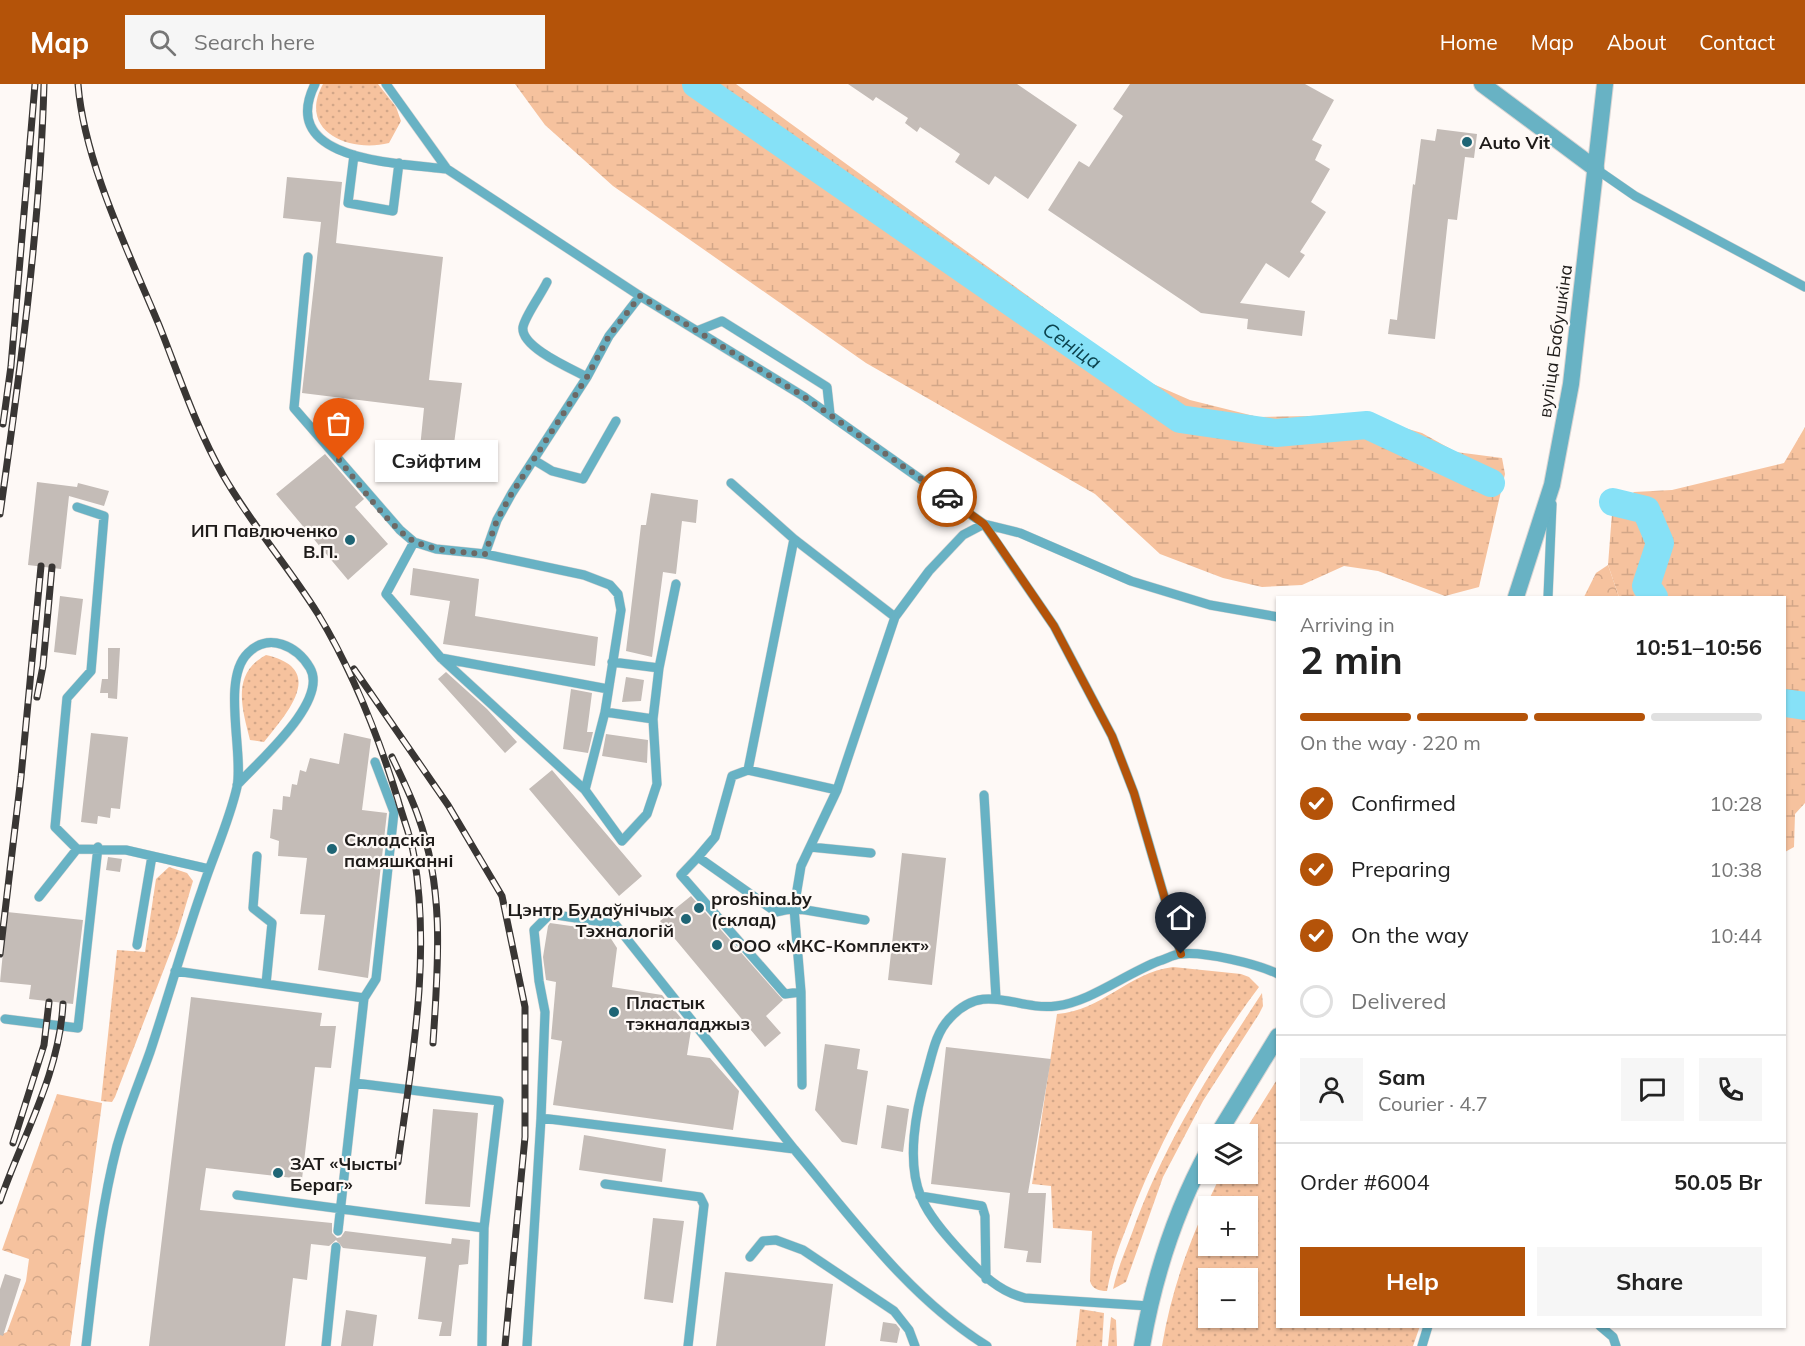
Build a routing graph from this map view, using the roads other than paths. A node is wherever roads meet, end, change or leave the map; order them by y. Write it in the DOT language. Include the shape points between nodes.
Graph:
graph roads {
  1 [pos="315,84"];
  2 [pos="386,84"];
  3 [pos="1482,84"];
  4 [pos="1605,84"];
  5 [pos="354,155"];
  6 [pos="399,163"];
  7 [pos="447,169"];
  8 [pos="1596,169"];
  9 [pos="308,257"];
  10 [pos="548,282"];
  11 [pos="1805,287"];
  12 [pos="640,296"];
  13 [pos="697,331"];
  14 [pos="587,377"];
  15 [pos="830,414"];
  16 [pos="616,421"];
  17 [pos="534,460"];
  18 [pos="731,483"];
  19 [pos="1552,485"];
  20 [pos="77,507"];
  21 [pos="984,524"];
  22 [pos="794,539"];
  23 [pos="414,542"];
  24 [pos="485,554"];
  25 [pos="676,584"];
  26 [pos="1516,596"];
  27 [pos="1548,596"];
  28 [pos="894,617"];
  29 [pos="1276,617"];
  30 [pos="441,658"];
  31 [pos="612,662"];
  32 [pos="659,668"];
  33 [pos="608,688"];
  34 [pos="604,712"];
  35 [pos="653,719"];
  36 [pos="375,762"];
  37 [pos="748,770"];
  38 [pos="237,785"];
  39 [pos="585,790"];
  40 [pos="837,790"];
  41 [pos="984,795"];
  42 [pos="98,847"];
  43 [pos="810,847"];
  44 [pos="77,849"];
  45 [pos="871,853"];
  46 [pos="152,856"];
  47 [pos="257,856"];
  48 [pos="698,857"];
  49 [pos="209,869"];
  50 [pos="39,897"];
  51 [pos="794,908"];
  52 [pos="865,920"];
  53 [pos="137,945"];
  54 [pos="1181,954"];
  55 [pos="175,971"];
  56 [pos="1276,973"];
  57 [pos="266,984"];
  58 [pos="801,992"];
  59 [pos="364,998"];
  60 [pos="996,998"];
  61 [pos="4,1019"];
  62 [pos="1276,1039"];
  63 [pos="355,1083"];
  64 [pos="802,1085"];
  65 [pos="541,1118"];
  66 [pos="1224,1124"];
  67 [pos="794,1149"];
  68 [pos="1198,1173"];
  69 [pos="605,1185"];
  70 [pos="237,1195"];
  71 [pos="920,1196"];
  72 [pos="341,1208"];
  73 [pos="484,1228"];
  74 [pos="338,1231"];
  75 [pos="336,1247"];
  76 [pos="750,1257"];
  77 [pos="987,1280"];
  78 [pos="1149,1306"];
  79 [pos="1427,1328"];
  80 [pos="1602,1328"];
  81 [pos="86,1346"];
  82 [pos="326,1346"];
  83 [pos="482,1346"];
  84 [pos="527,1346"];
  85 [pos="688,1346"];
  86 [pos="915,1346"];
  87 [pos="987,1346"];
  88 [pos="1142,1346"];
  89 [pos="1422,1346"];
  90 [pos="1616,1346"];
  1 -- 5 [label="lane" via="307,109 311,127 328,146"];
  2 -- 7 [label="lane"];
  3 -- 8 [label="street"];
  4 -- 8 [label="street, вуліца Бабушкіна"];
  5 -- 6 [label="lane"];
  5 -- 6 [label="lane" via="348,203 393,211"];
  6 -- 7 [label="lane"];
  7 -- 12 [label="lane"];
  8 -- 11 [label="lane" via="1635,196"];
  8 -- 19 [label="street, вуліца Бабушкіна" via="1571,384"];
  9 -- 23 [label="lane" via="294,408"];
  10 -- 14 [label="lane" via="523,327 525,337 538,350"];
  12 -- 13 [label="lane"];
  12 -- 14 [label="lane" via="609,336"];
  13 -- 15 [label="lane"];
  13 -- 15 [label="lane" via="722,321 826,387"];
  14 -- 17 [label="lane"];
  15 -- 21 [label="lane"];
  16 -- 17 [label="lane" via="583,479 552,471"];
  17 -- 24 [label="lane" via="497,520"];
  18 -- 22 [label="lane"];
  19 -- 26 [label="street, вуліца Бабушкіна"];
  19 -- 27 [label="lane"];
  20 -- 44 [label="lane" via="104,516 91,671 67,698 55,827"];
  21 -- 28 [label="lane" via="963,535"];
  21 -- 29 [label="lane" via="1020,533 1131,581 1210,605"];
  21 -- 54 [label="lane" via="1054,626 1112,736 1134,793"];
  22 -- 28 [label="lane"];
  22 -- 37 [label="lane"];
  23 -- 24 [label="lane" via="436,549"];
  23 -- 30 [label="lane" via="386,594"];
  24 -- 31 [label="lane" via="584,575 610,585 618,594 621,610"];
  25 -- 32 [label="lane"];
  28 -- 40 [label="lane"];
  30 -- 33 [label="lane"];
  30 -- 39 [label="lane"];
  31 -- 32 [label="lane"];
  31 -- 33 [label="lane"];
  32 -- 35 [label="lane"];
  33 -- 34 [label="lane"];
  34 -- 35 [label="lane"];
  34 -- 39 [label="lane"];
  35 -- 39 [label="lane" via="657,784 647,814 622,841"];
  36 -- 59 [label="lane" via="394,812 376,979"];
  37 -- 40 [label="lane"];
  37 -- 48 [label="lane" via="732,776 715,837"];
  38 -- 38 [label="lane" via="235,692 240,663 254,648 273,642 296,650 315,680 314,687 305,710"];
  38 -- 49 [label="lane"];
  40 -- 43 [label="lane"];
  41 -- 60 [label="lane"];
  42 -- 44 [label="lane"];
  42 -- 46 [label="lane"];
  42 -- 61 [label="lane" via="78,1028"];
  43 -- 45 [label="lane"];
  43 -- 51 [label="lane" via="801,866"];
  44 -- 50 [label="lane"];
  46 -- 49 [label="lane"];
  46 -- 53 [label="lane"];
  47 -- 57 [label="lane" via="253,908 272,923"];
  48 -- 51 [label="lane" via="776,912"];
  48 -- 58 [label="lane" via="681,874 785,994"];
  49 -- 55 [label="lane"];
  51 -- 52 [label="lane"];
  51 -- 58 [label="lane"];
  54 -- 56 [label="lane" via="1234,960"];
  54 -- 60 [label="lane" via="1137,969 1080,1001 1036,1006"];
  55 -- 57 [label="lane"];
  55 -- 81 [label="lane" via="118,1143 101,1213"];
  57 -- 59 [label="lane"];
  58 -- 64 [label="lane"];
  59 -- 63 [label="lane"];
  60 -- 71 [label="lane" via="971,1001 949,1018 937,1037 916,1113 915,1162"];
  62 -- 66 [label="street"];
  63 -- 72 [label="lane"];
  63 -- 73 [label="lane" via="499,1101"];
  65 -- 67 [label="lane"];
  65 -- 67 [label="lane" via="545,1012 534,930 550,914 615,924"];
  65 -- 84 [label="lane"];
  67 -- 87 [label="lane" via="914,1289"];
  68 -- 78 [label="street" via="1162,1256"];
  69 -- 85 [label="lane" via="700,1197 704,1205"];
  70 -- 72 [label="lane"];
  71 -- 77 [label="lane" via="949,1239"];
  71 -- 77 [label="lane" via="982,1206"];
  72 -- 73 [label="lane"];
  72 -- 74 [label="lane"];
  73 -- 83 [label="lane"];
  75 -- 82 [label="lane"];
  76 -- 86 [label="lane" via="763,1241 776,1240 803,1250 894,1311 909,1330"];
  77 -- 78 [label="lane" via="1007,1293 1025,1298"];
  78 -- 88 [label="street"];
  79 -- 89 [label="lane"];
  80 -- 90 [label="lane" via="1613,1337"];
}
